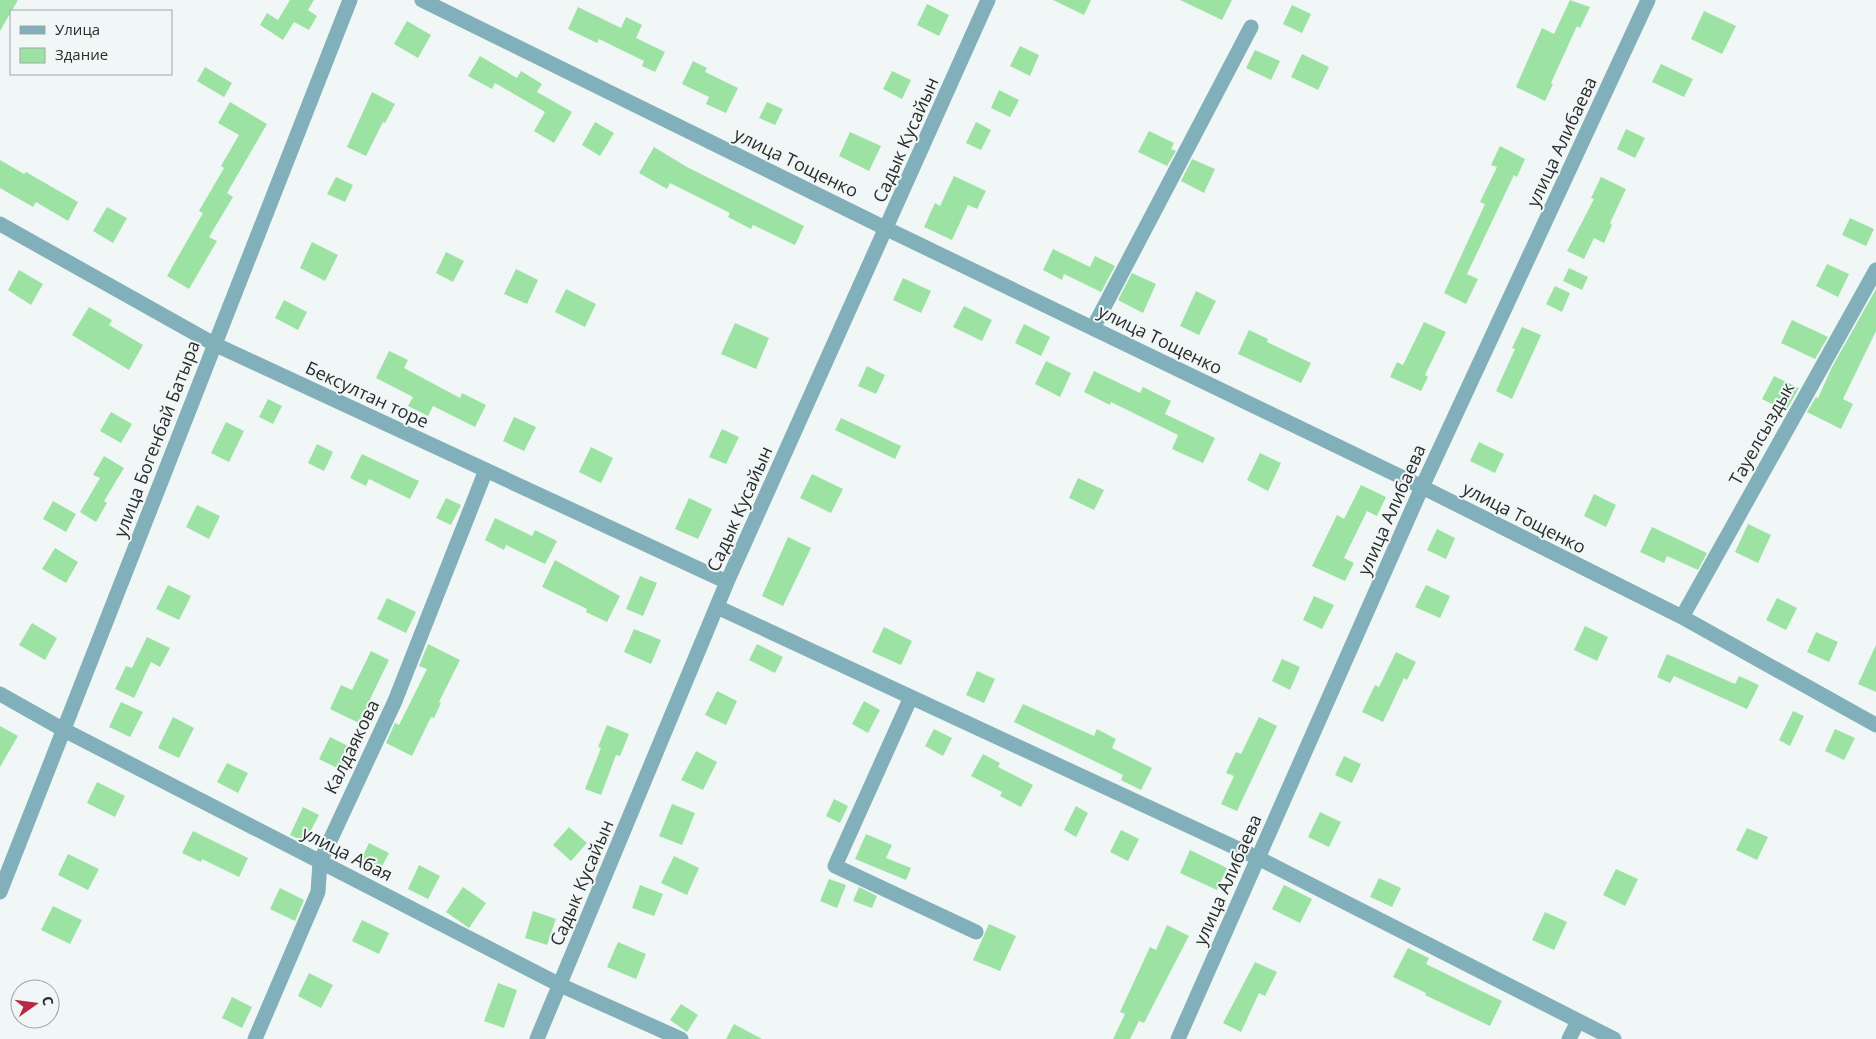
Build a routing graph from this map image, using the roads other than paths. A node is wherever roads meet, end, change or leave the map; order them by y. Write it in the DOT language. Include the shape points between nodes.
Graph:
graph roads {
  1 [pos="350,0"];
  2 [pos="422,0"];
  3 [pos="988,0"];
  4 [pos="1648,0"];
  5 [pos="1251,27"];
  6 [pos="0,224"];
  7 [pos="887,229"];
  8 [pos="1876,270"];
  9 [pos="1093,328"];
  10 [pos="214,344"];
  11 [pos="486,470"];
  12 [pos="1422,487"];
  13 [pos="728,582"];
  14 [pos="717,607"];
  15 [pos="1682,617"];
  16 [pos="0,694"];
  17 [pos="911,697"];
  18 [pos="1876,725"];
  19 [pos="64,730"];
  20 [pos="1258,858"];
  21 [pos="320,862"];
  22 [pos="0,892"];
  23 [pos="976,932"];
  24 [pos="560,985"];
  25 [pos="1578,1021"];
  26 [pos="255,1039"];
  27 [pos="537,1039"];
  28 [pos="681,1039"];
  29 [pos="1178,1039"];
  30 [pos="1569,1039"];
  31 [pos="1614,1039"];
  1 -- 10 [label="street, улица Богенбай Батыра"];
  2 -- 7 [label="street, улица Тощенко"];
  3 -- 7 [label="street, Садык Кусайын"];
  4 -- 12 [label="street, улица Алибаева"];
  5 -- 9 [label="street"];
  6 -- 10 [label="street, Бексултан торе"];
  7 -- 9 [label="street, улица Тощенко"];
  7 -- 13 [label="street, Садык Кусайын"];
  8 -- 15 [label="street, Тауелсыздык"];
  9 -- 12 [label="street, улица Тощенко"];
  10 -- 11 [label="street, Бексултан торе"];
  10 -- 19 [label="street, улица Богенбай Батыра"];
  11 -- 13 [label="street, Бексултан торе"];
  11 -- 21 [label="street, Калдаякова" via="395,701"];
  12 -- 15 [label="street, улица Тощенко"];
  12 -- 20 [label="street, улица Алибаева"];
  13 -- 14 [label="street, Садык Кусайын"];
  14 -- 17 [label="street"];
  14 -- 24 [label="street, Садык Кусайын"];
  15 -- 18 [label="street, улица Тощенко"];
  16 -- 19 [label="street, улица Абая"];
  17 -- 20 [label="street"];
  17 -- 23 [label="street" via="835,866"];
  19 -- 21 [label="street, улица Абая"];
  19 -- 22 [label="street, улица Богенбай Батыра"];
  20 -- 25 [label="street"];
  20 -- 29 [label="street, улица Алибаева"];
  21 -- 24 [label="street, улица Абая"];
  21 -- 26 [label="street, Калдаякова" via="318,892"];
  24 -- 27 [label="street, Садык Кусайын"];
  24 -- 28 [label="street, улица Абая"];
  25 -- 30 [label="street"];
  25 -- 31 [label="street"];
}
